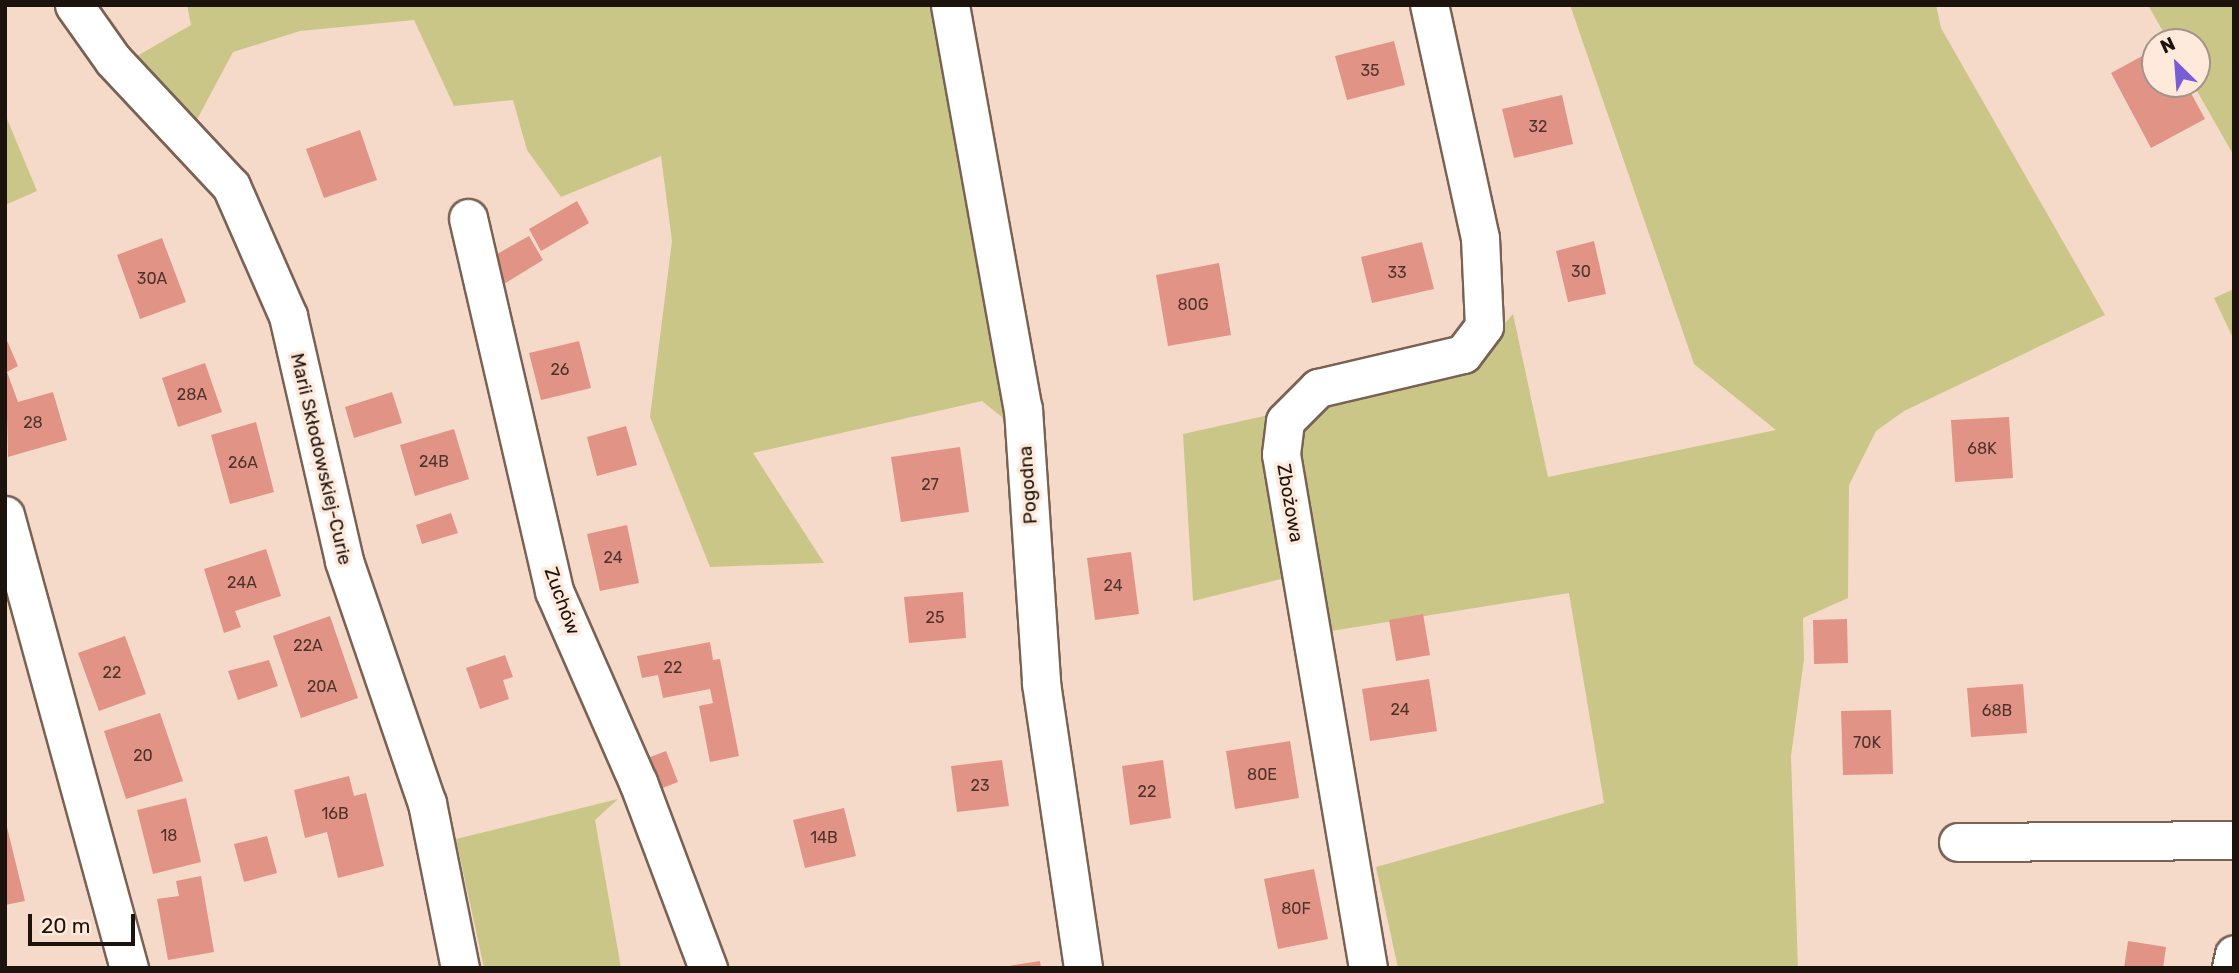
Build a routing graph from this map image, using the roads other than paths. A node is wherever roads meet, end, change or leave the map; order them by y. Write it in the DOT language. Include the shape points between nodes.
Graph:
graph roads {
  1 [pos="74,5"];
  2 [pos="950,5"];
  3 [pos="1429,5"];
  4 [pos="468,218"];
  5 [pos="5,515"];
  6 [pos="2234,840"];
  7 [pos="1958,842"];
  8 [pos="2234,954"];
  9 [pos="130,968"];
  10 [pos="460,968"];
  11 [pos="708,968"];
  12 [pos="1083,968"];
  13 [pos="1368,968"];
  14 [pos="2231,968"];
  1 -- 10 [label="street, Marii Skłodowskiej-Curie" via="113,60 231,186 288,316 344,562 427,803"];
  2 -- 12 [label="street, Pogodna" via="1023,409 1041,683"];
  3 -- 13 [label="street, Zbożowa" via="1480,238 1484,326 1463,354 1318,388 1285,421 1281,454"];
  4 -- 11 [label="street, Zuchów" via="554,591 638,782"];
  5 -- 9 [label="street"];
  6 -- 7 [label="street"];
  8 -- 14 [label="street"];
}
